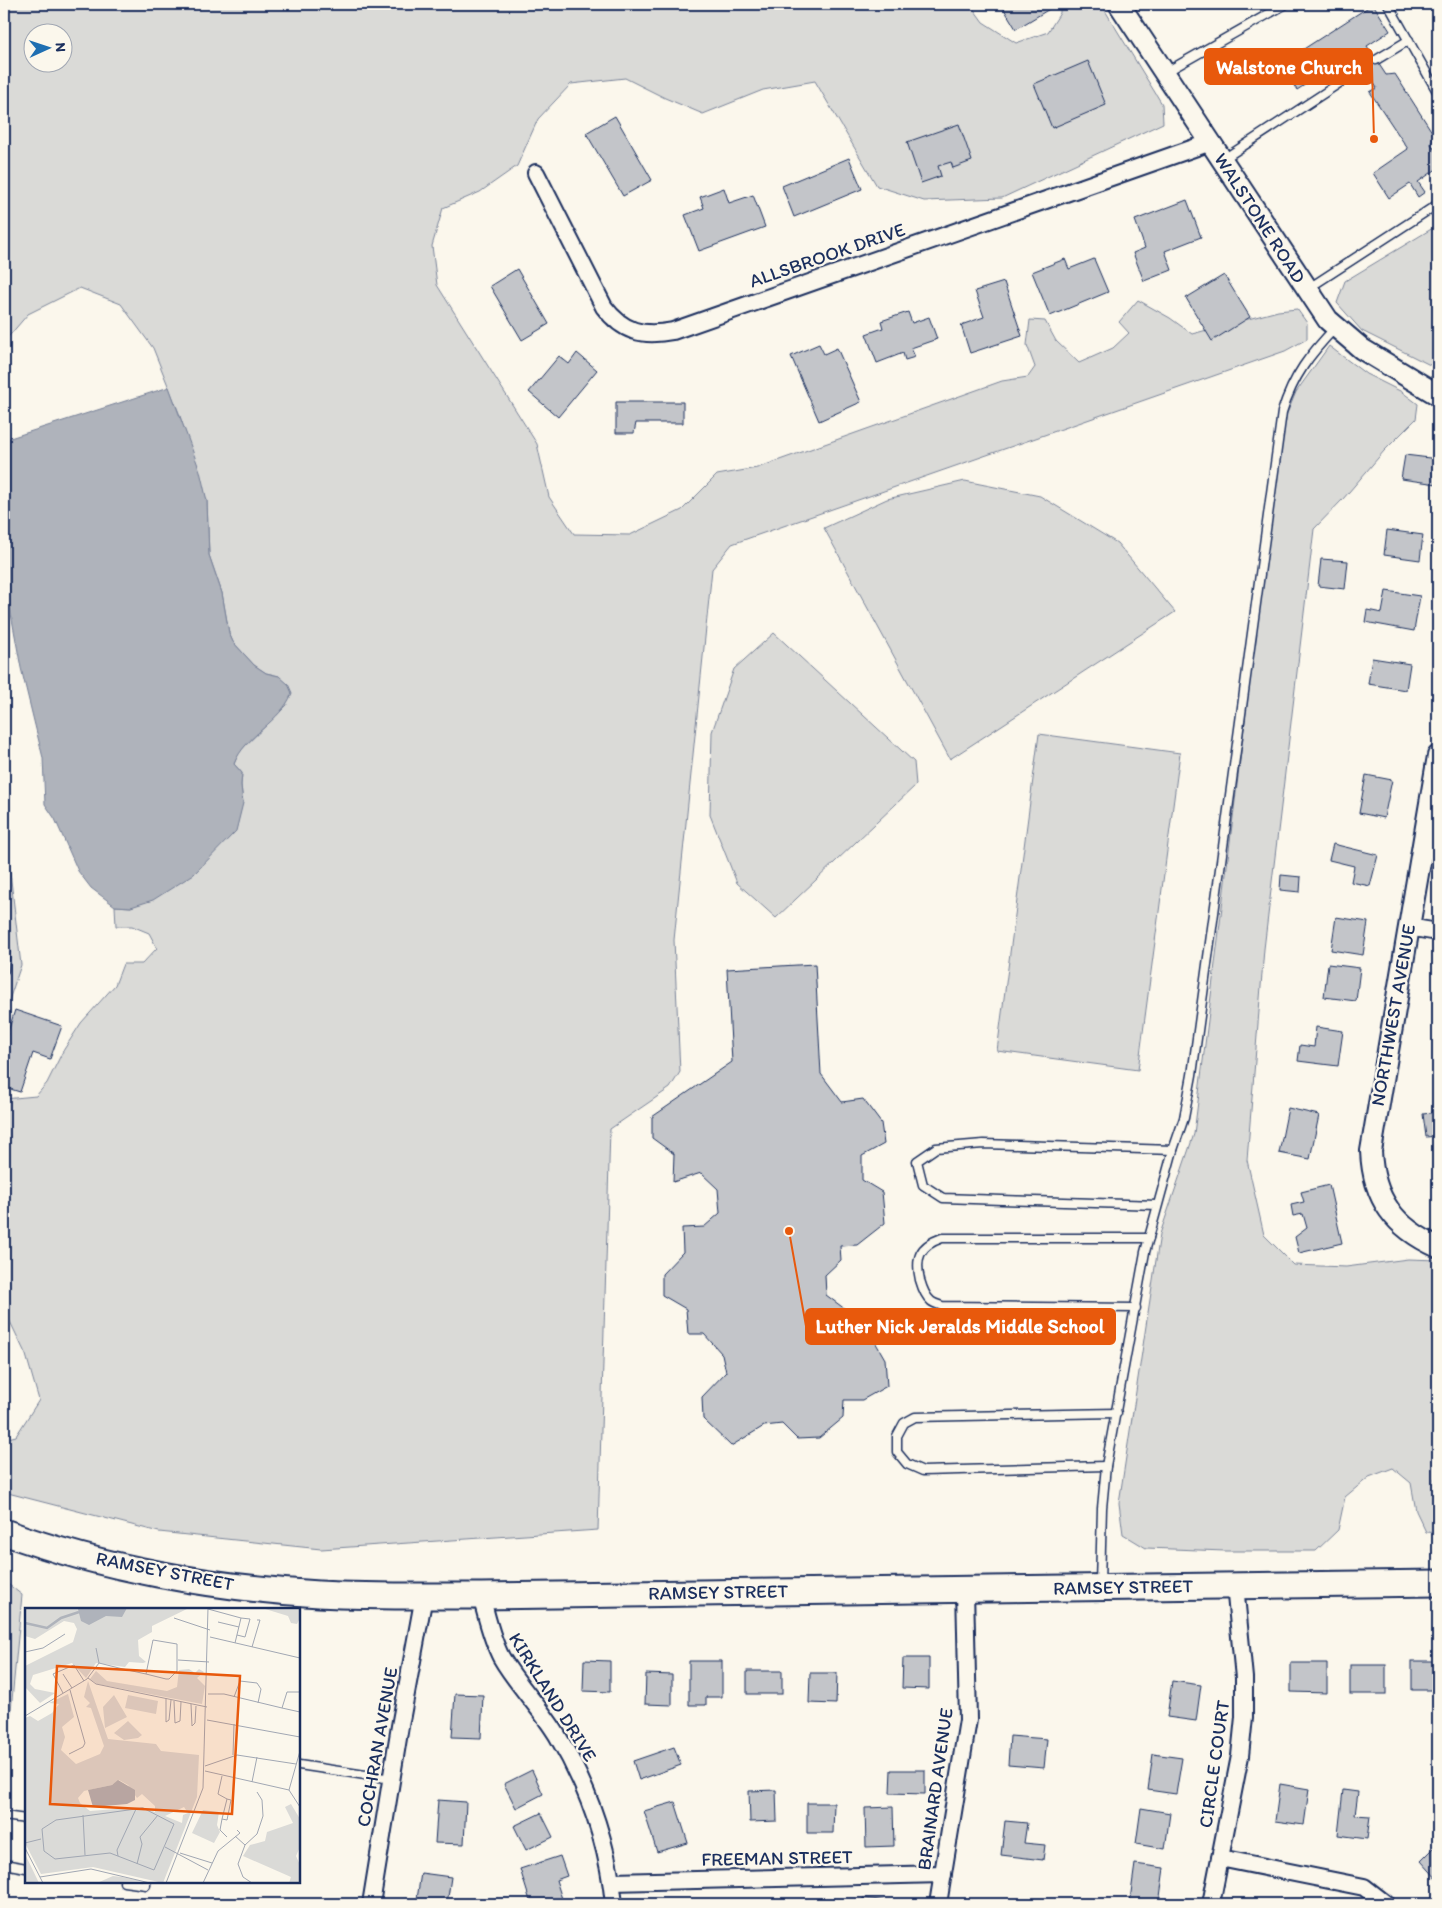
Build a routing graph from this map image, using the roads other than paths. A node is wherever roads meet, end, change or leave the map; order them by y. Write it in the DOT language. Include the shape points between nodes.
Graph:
graph roads {
  1 [pos="1119,4"];
  2 [pos="1286,4"];
  3 [pos="1388,4"];
  4 [pos="1409,40"];
  5 [pos="1376,60"];
  6 [pos="1364,68"];
  7 [pos="1165,73"];
  8 [pos="1438,93"];
  9 [pos="1210,142"];
  10 [pos="1222,160"];
  11 [pos="536,173"];
  12 [pos="1438,204"];
  13 [pos="1307,289"];
  14 [pos="1336,327"];
  15 [pos="1438,395"];
  16 [pos="1438,756"];
  17 [pos="1408,926"];
  18 [pos="1438,932"];
  19 [pos="4,940"];
  20 [pos="4,970"];
  21 [pos="1173,1150"];
  22 [pos="1157,1205"];
  23 [pos="1148,1238"];
  24 [pos="1438,1247"];
  25 [pos="1136,1308"];
  26 [pos="1117,1413"];
  27 [pos="1106,1466"];
  28 [pos="4,1532"];
  29 [pos="1438,1582"];
  30 [pos="1235,1585"];
  31 [pos="1100,1587"];
  32 [pos="965,1589"];
  33 [pos="424,1596"];
  34 [pos="481,1596"];
  35 [pos="300,1765"];
  36 [pos="392,1779"];
  37 [pos="4,1816"];
  38 [pos="25,1819"];
  39 [pos="1220,1858"];
  40 [pos="4,1864"];
  41 [pos="25,1868"];
  42 [pos="943,1874"];
  43 [pos="612,1882"];
  44 [pos="131,1883"];
  45 [pos="146,1883"];
  46 [pos="371,1904"];
  47 [pos="614,1904"];
  48 [pos="938,1904"];
  49 [pos="1211,1904"];
  50 [pos="1386,1904"];
  1 -- 7 [label="street, WALSTONE ROAD"];
  2 -- 7 [label="lane"];
  3 -- 4 [label="lane"];
  4 -- 5 [label="lane"];
  4 -- 8 [label="lane"];
  6 -- 10 [label="lane"];
  7 -- 9 [label="street, WALSTONE ROAD"];
  9 -- 10 [label="street, WALSTONE ROAD"];
  9 -- 11 [label="street, ALLSBROOK DRIVE" via="660,334 647,334 622,326 608,312"];
  10 -- 13 [label="street, WALSTONE ROAD"];
  12 -- 13 [label="lane"];
  13 -- 14 [label="street, WALSTONE ROAD"];
  14 -- 15 [label="street, WALSTONE ROAD" via="1362,349"];
  14 -- 21 [label="lane" via="1313,351 1288,390 1282,412 1192,1075 1184,1118"];
  16 -- 17 [label="street, NORTHWEST AVENUE"];
  17 -- 18 [label="street"];
  17 -- 24 [label="street, NORTHWEST AVENUE" via="1372,1138 1371,1164 1390,1213 1419,1239"];
  19 -- 20 [label="lane"];
  21 -- 22 [label="lane"];
  21 -- 22 [label="lane" via="983,1144 936,1148 917,1161 923,1185 943,1198"];
  22 -- 23 [label="lane"];
  23 -- 25 [label="lane"];
  23 -- 25 [label="lane" via="942,1238 923,1250 917,1261 922,1287 931,1301 942,1306"];
  25 -- 26 [label="lane"];
  26 -- 27 [label="lane"];
  26 -- 27 [label="lane" via="914,1417 904,1423 897,1436 897,1452 907,1464 923,1471"];
  27 -- 31 [label="lane"];
  28 -- 33 [label="main road, RAMSEY STREET" via="76,1554 196,1580 317,1594"];
  29 -- 30 [label="main road, RAMSEY STREET"];
  30 -- 31 [label="main road, RAMSEY STREET"];
  30 -- 39 [label="street, CIRCLE COURT" via="1244,1678 1244,1717 1240,1756"];
  31 -- 32 [label="main road, RAMSEY STREET"];
  32 -- 34 [label="main road, RAMSEY STREET"];
  32 -- 42 [label="street, BRAINARD AVENUE" via="968,1720"];
  33 -- 34 [label="main road, RAMSEY STREET"];
  33 -- 36 [label="street, COCHRAN AVENUE"];
  34 -- 43 [label="street, KIRKLAND DRIVE" via="492,1638 502,1658 556,1734 575,1768 594,1814"];
  35 -- 36 [label="lane"];
  36 -- 46 [label="street, COCHRAN AVENUE"];
  37 -- 38 [label="lane"];
  39 -- 49 [label="street, CIRCLE COURT"];
  39 -- 50 [label="street" via="1364,1887"];
  40 -- 41 [label="lane"];
  42 -- 43 [label="street, FREEMAN STREET"];
  42 -- 48 [label="street, BRAINARD AVENUE"];
  43 -- 47 [label="street, KIRKLAND DRIVE"];
  44 -- 45 [label="lane"];
}
